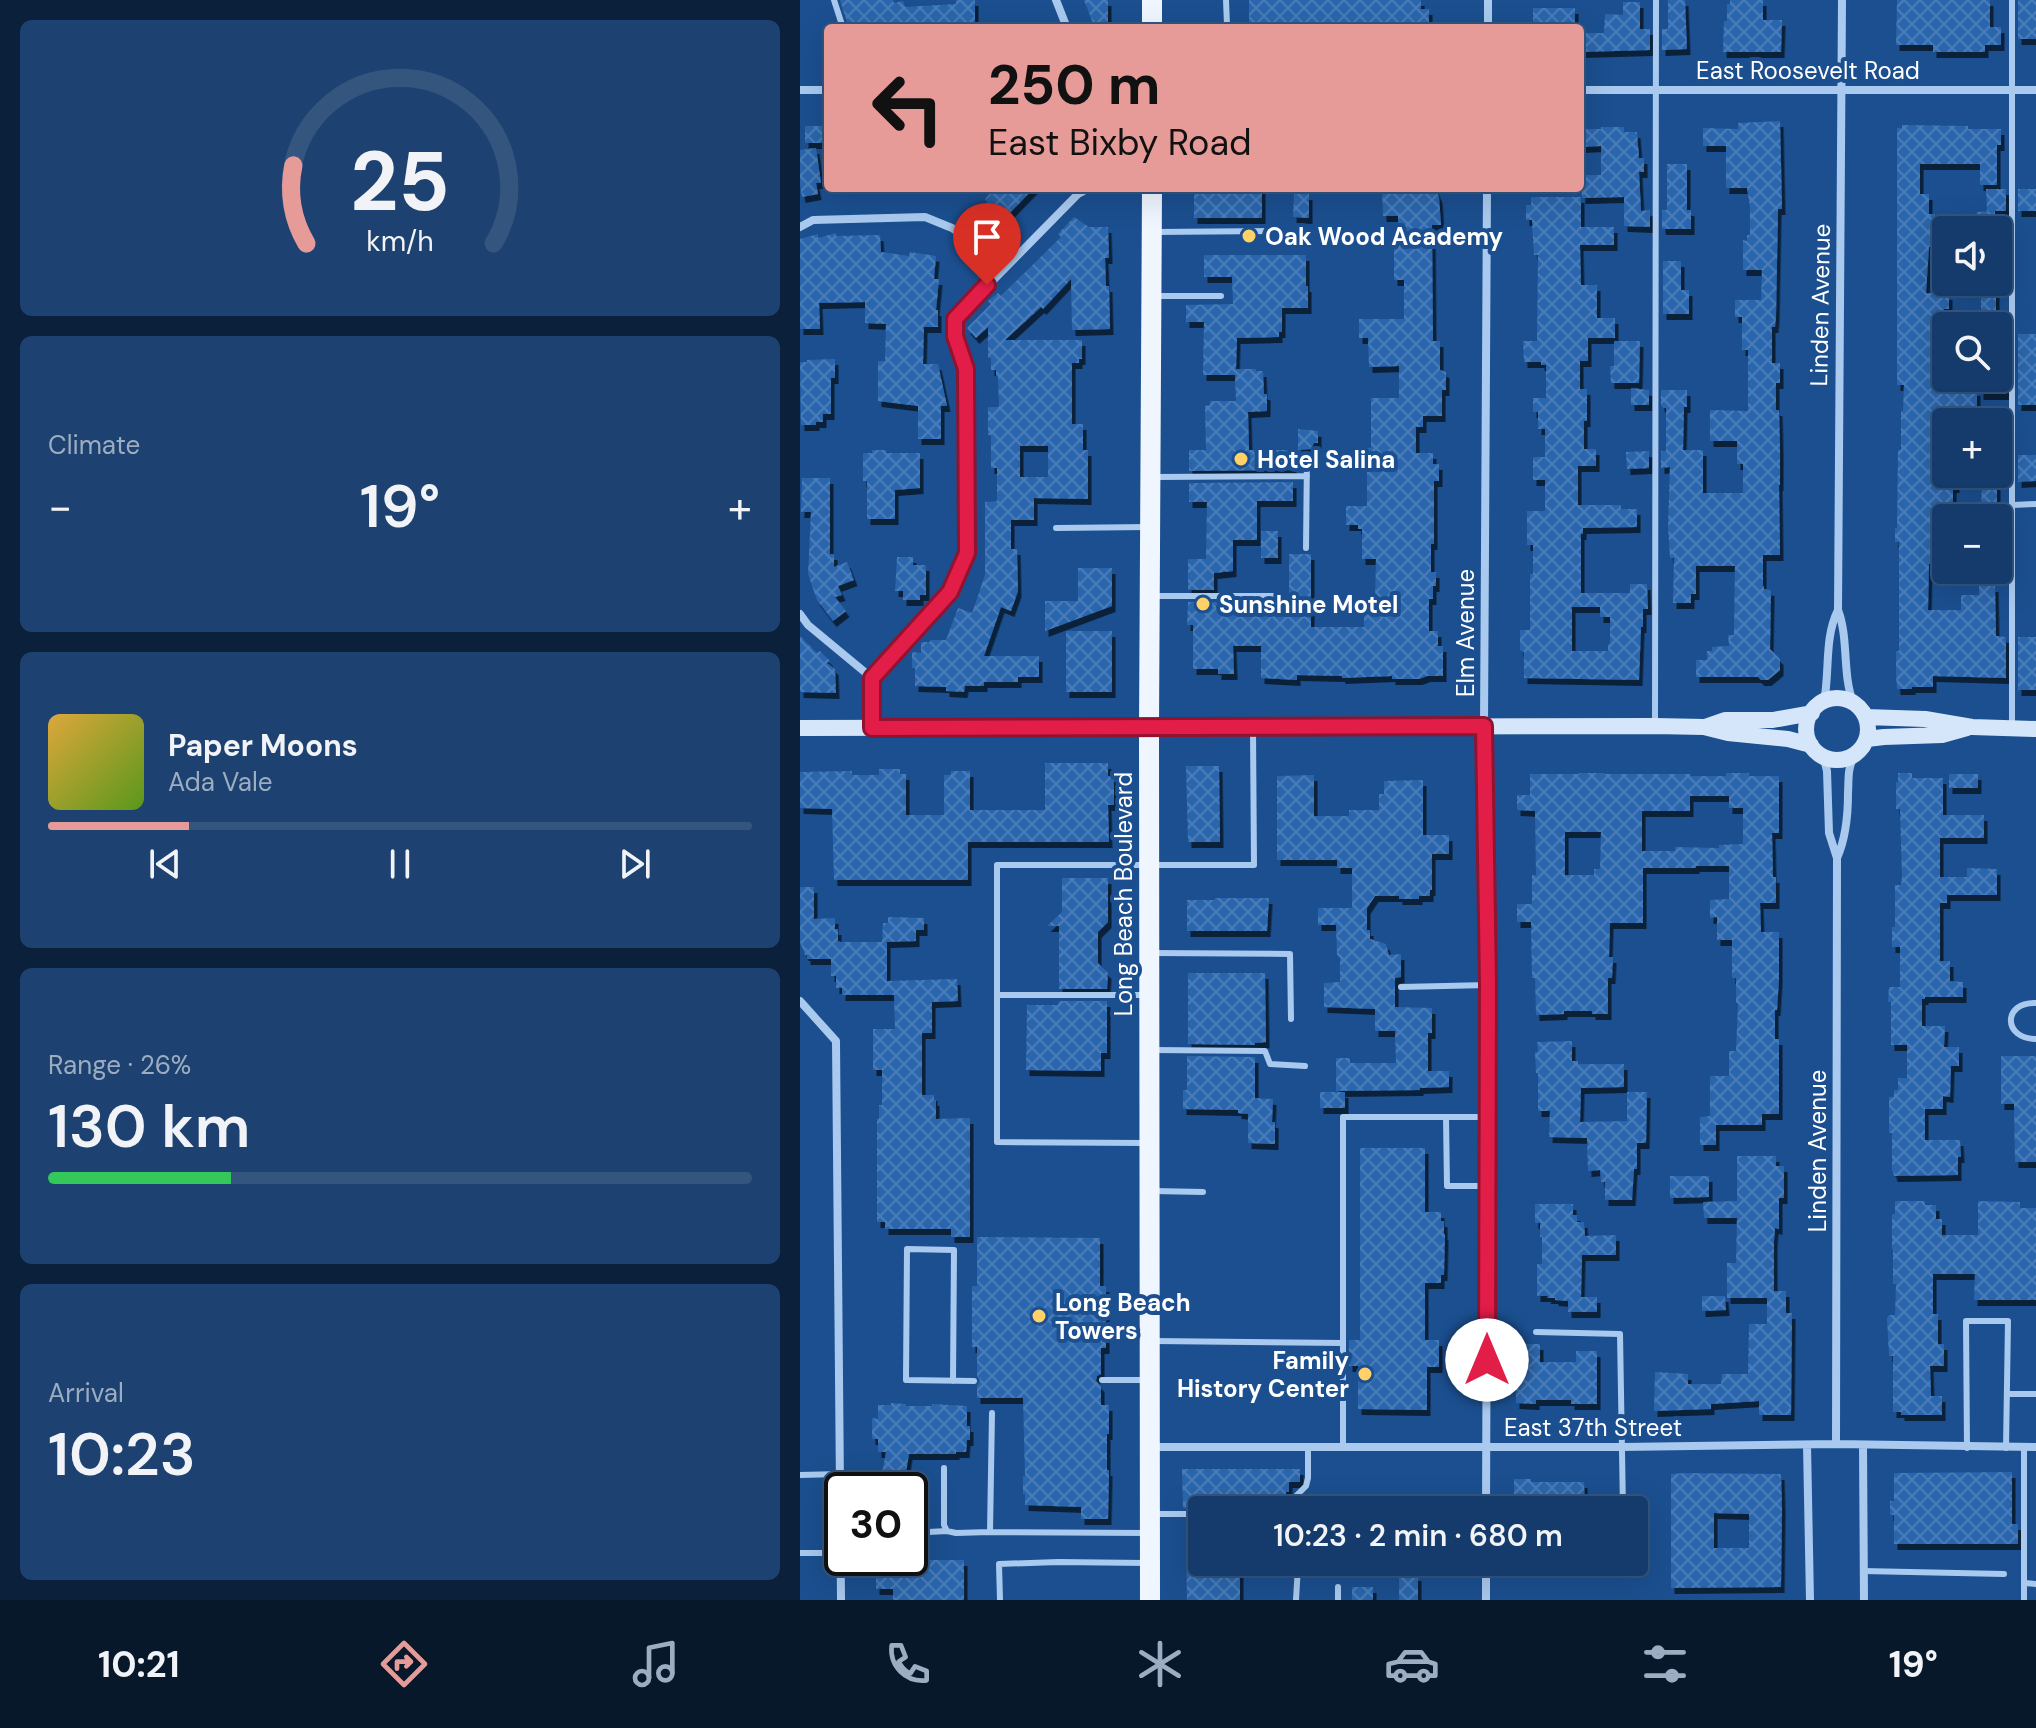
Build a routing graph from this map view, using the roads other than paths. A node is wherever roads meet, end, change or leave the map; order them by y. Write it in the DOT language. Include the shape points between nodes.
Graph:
graph roads {
  1 [pos="834,0"];
  2 [pos="1056,0"];
  3 [pos="1152,0"];
  4 [pos="1226,0"];
  5 [pos="1488,0"];
  6 [pos="1656,0"];
  7 [pos="1842,0"];
  8 [pos="2012,0"];
  9 [pos="842,24"];
  10 [pos="1065,24"];
  11 [pos="1152,24"];
  12 [pos="1227,24"];
  13 [pos="1488,24"];
  14 [pos="800,90"];
  15 [pos="824,90"];
  16 [pos="1584,90"];
  17 [pos="1658,90"];
  18 [pos="1842,90"];
  19 [pos="2012,90"];
  20 [pos="2036,90"];
  21 [pos="1082,192"];
  22 [pos="1152,192"];
  23 [pos="1487,192"];
  24 [pos="800,227"];
  25 [pos="1281,231"];
  26 [pos="1151,232"];
  27 [pos="999,274"];
  28 [pos="1151,296"];
  29 [pos="1221,296"];
  30 [pos="1307,456"];
  31 [pos="1307,476"];
  32 [pos="1151,477"];
  33 [pos="2036,504"];
  34 [pos="2013,505"];
  35 [pos="1151,527"];
  36 [pos="1056,528"];
  37 [pos="1306,548"];
  38 [pos="1150,596"];
  39 [pos="1279,596"];
  40 [pos="1838,610"];
  41 [pos="800,614"];
  42 [pos="872,678"];
  43 [pos="1853,702"];
  44 [pos="1818,707"];
  45 [pos="1866,717"];
  46 [pos="1253,726"];
  47 [pos="1484,726"];
  48 [pos="1655,726"];
  49 [pos="1149,727"];
  50 [pos="1704,727"];
  51 [pos="1972,727"];
  52 [pos="800,728"];
  53 [pos="872,728"];
  54 [pos="2012,729"];
  55 [pos="2036,729"];
  56 [pos="1867,739"];
  57 [pos="1817,750"];
  58 [pos="1855,754"];
  59 [pos="1837,858"];
  60 [pos="1149,866"];
  61 [pos="1149,953"];
  62 [pos="1488,985"];
  63 [pos="1401,987"];
  64 [pos="997,995"];
  65 [pos="1149,995"];
  66 [pos="800,1001"];
  67 [pos="2036,1003"];
  68 [pos="1291,1019"];
  69 [pos="2036,1039"];
  70 [pos="1149,1050"];
  71 [pos="1305,1066"];
  72 [pos="1446,1117"];
  73 [pos="1487,1117"];
  74 [pos="1149,1143"];
  75 [pos="1487,1186"];
  76 [pos="1149,1191"];
  77 [pos="1203,1192"];
  78 [pos="1536,1332"];
  79 [pos="1150,1341"];
  80 [pos="1343,1343"];
  81 [pos="1102,1380"];
  82 [pos="1150,1380"];
  83 [pos="953,1381"];
  84 [pos="974,1381"];
  85 [pos="2007,1394"];
  86 [pos="2036,1394"];
  87 [pos="992,1413"];
  88 [pos="1836,1444"];
  89 [pos="1807,1445"];
  90 [pos="1863,1446"];
  91 [pos="1150,1447"];
  92 [pos="1308,1447"];
  93 [pos="1343,1447"];
  94 [pos="1487,1447"];
  95 [pos="1622,1447"];
  96 [pos="2036,1447"];
  97 [pos="1967,1448"];
  98 [pos="2006,1448"];
  99 [pos="2024,1448"];
  100 [pos="944,1468"];
  101 [pos="840,1472"];
  102 [pos="824,1474"];
  103 [pos="800,1475"];
  104 [pos="1296,1496"];
  105 [pos="1486,1496"];
  106 [pos="1623,1496"];
  107 [pos="1188,1516"];
  108 [pos="1150,1523"];
  109 [pos="947,1531"];
  110 [pos="928,1532"];
  111 [pos="990,1532"];
  112 [pos="800,1553"];
  113 [pos="824,1553"];
  114 [pos="1150,1563"];
  115 [pos="1863,1571"];
  116 [pos="2004,1574"];
  117 [pos="841,1576"];
  118 [pos="1297,1576"];
  119 [pos="1486,1576"];
  120 [pos="2024,1583"];
  121 [pos="2036,1584"];
  122 [pos="1338,1587"];
  123 [pos="841,1600"];
  124 [pos="1000,1600"];
  125 [pos="1150,1600"];
  126 [pos="1296,1600"];
  127 [pos="1338,1600"];
  128 [pos="1486,1600"];
  129 [pos="1810,1600"];
  130 [pos="1864,1600"];
  131 [pos="2024,1600"];
  1 -- 9 [label="lane"];
  2 -- 10 [label="street"];
  3 -- 11 [label="main road"];
  4 -- 12 [label="lane"];
  5 -- 13 [label="street"];
  6 -- 17 [label="lane"];
  7 -- 18 [label="street, Linden Avenue"];
  8 -- 19 [label="lane"];
  14 -- 15 [label="street"];
  16 -- 17 [label="street, East Roosevelt Road"];
  17 -- 18 [label="street, East Roosevelt Road"];
  17 -- 48 [label="lane"];
  18 -- 19 [label="street, East Roosevelt Road"];
  18 -- 40 [label="street, Linden Avenue"];
  19 -- 20 [label="street, East Roosevelt Road"];
  19 -- 34 [label="lane"];
  21 -- 27 [label="street"];
  22 -- 26 [label="main road, Long Beach Boulevard"];
  23 -- 47 [label="street, Elm Avenue"];
  24 -- 27 [label="street" via="813,220 925,217 972,242"];
  25 -- 26 [label="lane"];
  26 -- 28 [label="main road, Long Beach Boulevard"];
  27 -- 42 [label="street" via="955,319 966,369 967,553 950,592"];
  28 -- 29 [label="lane"];
  28 -- 32 [label="main road, Long Beach Boulevard"];
  30 -- 31 [label="lane"];
  31 -- 32 [label="lane"];
  31 -- 37 [label="lane"];
  32 -- 35 [label="main road, Long Beach Boulevard"];
  33 -- 34 [label="lane"];
  34 -- 54 [label="lane"];
  35 -- 36 [label="lane"];
  35 -- 38 [label="main road, Long Beach Boulevard"];
  38 -- 39 [label="lane"];
  38 -- 49 [label="main road, Long Beach Boulevard"];
  40 -- 43 [label="street"];
  40 -- 44 [label="street" via="1831,623 1827,686"];
  41 -- 42 [label="street"];
  42 -- 53 [label="street"];
  43 -- 44 [label="street" via="1835,698"];
  43 -- 45 [label="street"];
  44 -- 50 [label="street" via="1773,720 1725,720"];
  44 -- 57 [label="street" via="1807,726"];
  45 -- 51 [label="street"];
  45 -- 56 [label="street"];
  46 -- 47 [label="street"];
  46 -- 49 [label="street"];
  46 -- 60 [label="lane" via="1254,865"];
  47 -- 48 [label="street"];
  47 -- 62 [label="street, Elm Avenue"];
  48 -- 50 [label="street"];
  49 -- 53 [label="street"];
  49 -- 60 [label="main road, Long Beach Boulevard"];
  50 -- 57 [label="street" via="1788,739"];
  51 -- 54 [label="street"];
  51 -- 56 [label="street" via="1942,735"];
  52 -- 53 [label="street"];
  54 -- 55 [label="street"];
  56 -- 58 [label="street"];
  57 -- 58 [label="street" via="1836,759"];
  57 -- 59 [label="street" via="1827,771 1829,833"];
  58 -- 59 [label="street"];
  59 -- 88 [label="street, Linden Avenue"];
  60 -- 61 [label="main road, Long Beach Boulevard"];
  60 -- 64 [label="lane" via="997,865"];
  61 -- 65 [label="main road, Long Beach Boulevard"];
  61 -- 68 [label="lane" via="1290,954"];
  62 -- 63 [label="lane"];
  62 -- 73 [label="street, Elm Avenue"];
  64 -- 65 [label="lane"];
  64 -- 74 [label="lane" via="997,1142"];
  65 -- 70 [label="main road, Long Beach Boulevard"];
  66 -- 101 [label="street" via="836,1041"];
  67 -- 69 [label="lane" via="2020,1005 2010,1021 2020,1036"];
  70 -- 71 [label="lane" via="1265,1051 1270,1064"];
  70 -- 74 [label="main road, Long Beach Boulevard"];
  72 -- 73 [label="lane"];
  72 -- 75 [label="lane" via="1447,1186"];
  72 -- 80 [label="lane" via="1343,1117"];
  73 -- 75 [label="street, Elm Avenue"];
  74 -- 76 [label="main road, Long Beach Boulevard"];
  75 -- 94 [label="street, Elm Avenue"];
  76 -- 77 [label="lane"];
  76 -- 79 [label="main road, Long Beach Boulevard"];
  78 -- 95 [label="lane" via="1620,1334"];
  79 -- 80 [label="lane"];
  79 -- 82 [label="main road, Long Beach Boulevard"];
  80 -- 93 [label="lane"];
  81 -- 82 [label="lane"];
  82 -- 91 [label="main road, Long Beach Boulevard"];
  83 -- 83 [label="lane" via="906,1380 907,1249 954,1250"];
  83 -- 84 [label="lane"];
  85 -- 86 [label="lane"];
  85 -- 97 [label="lane" via="2008,1321 1966,1321"];
  85 -- 98 [label="lane"];
  87 -- 111 [label="lane"];
  88 -- 89 [label="street, East 37th Street"];
  88 -- 90 [label="street, East 37th Street"];
  89 -- 95 [label="street, East 37th Street"];
  89 -- 129 [label="street"];
  90 -- 97 [label="street, East 37th Street"];
  90 -- 115 [label="street"];
  91 -- 92 [label="street, East 37th Street"];
  91 -- 108 [label="main road, Long Beach Boulevard"];
  92 -- 93 [label="street, East 37th Street"];
  92 -- 104 [label="lane" via="1308,1478"];
  93 -- 94 [label="street, East 37th Street"];
  94 -- 95 [label="street, East 37th Street"];
  94 -- 105 [label="street, Elm Avenue"];
  95 -- 106 [label="lane"];
  96 -- 99 [label="street, East 37th Street"];
  97 -- 98 [label="street, East 37th Street"];
  98 -- 99 [label="street, East 37th Street"];
  99 -- 120 [label="lane"];
  100 -- 109 [label="lane"];
  102 -- 103 [label="lane"];
  107 -- 108 [label="lane"];
  108 -- 111 [label="lane"];
  108 -- 114 [label="main road, Long Beach Boulevard"];
  109 -- 110 [label="lane"];
  109 -- 111 [label="lane"];
  112 -- 113 [label="lane"];
  114 -- 124 [label="lane" via="999,1564"];
  114 -- 125 [label="main road, Long Beach Boulevard"];
  115 -- 116 [label="lane"];
  115 -- 130 [label="street"];
  117 -- 123 [label="street"];
  118 -- 126 [label="lane"];
  119 -- 128 [label="street"];
  120 -- 121 [label="lane"];
  120 -- 131 [label="lane"];
  122 -- 127 [label="lane"];
}
